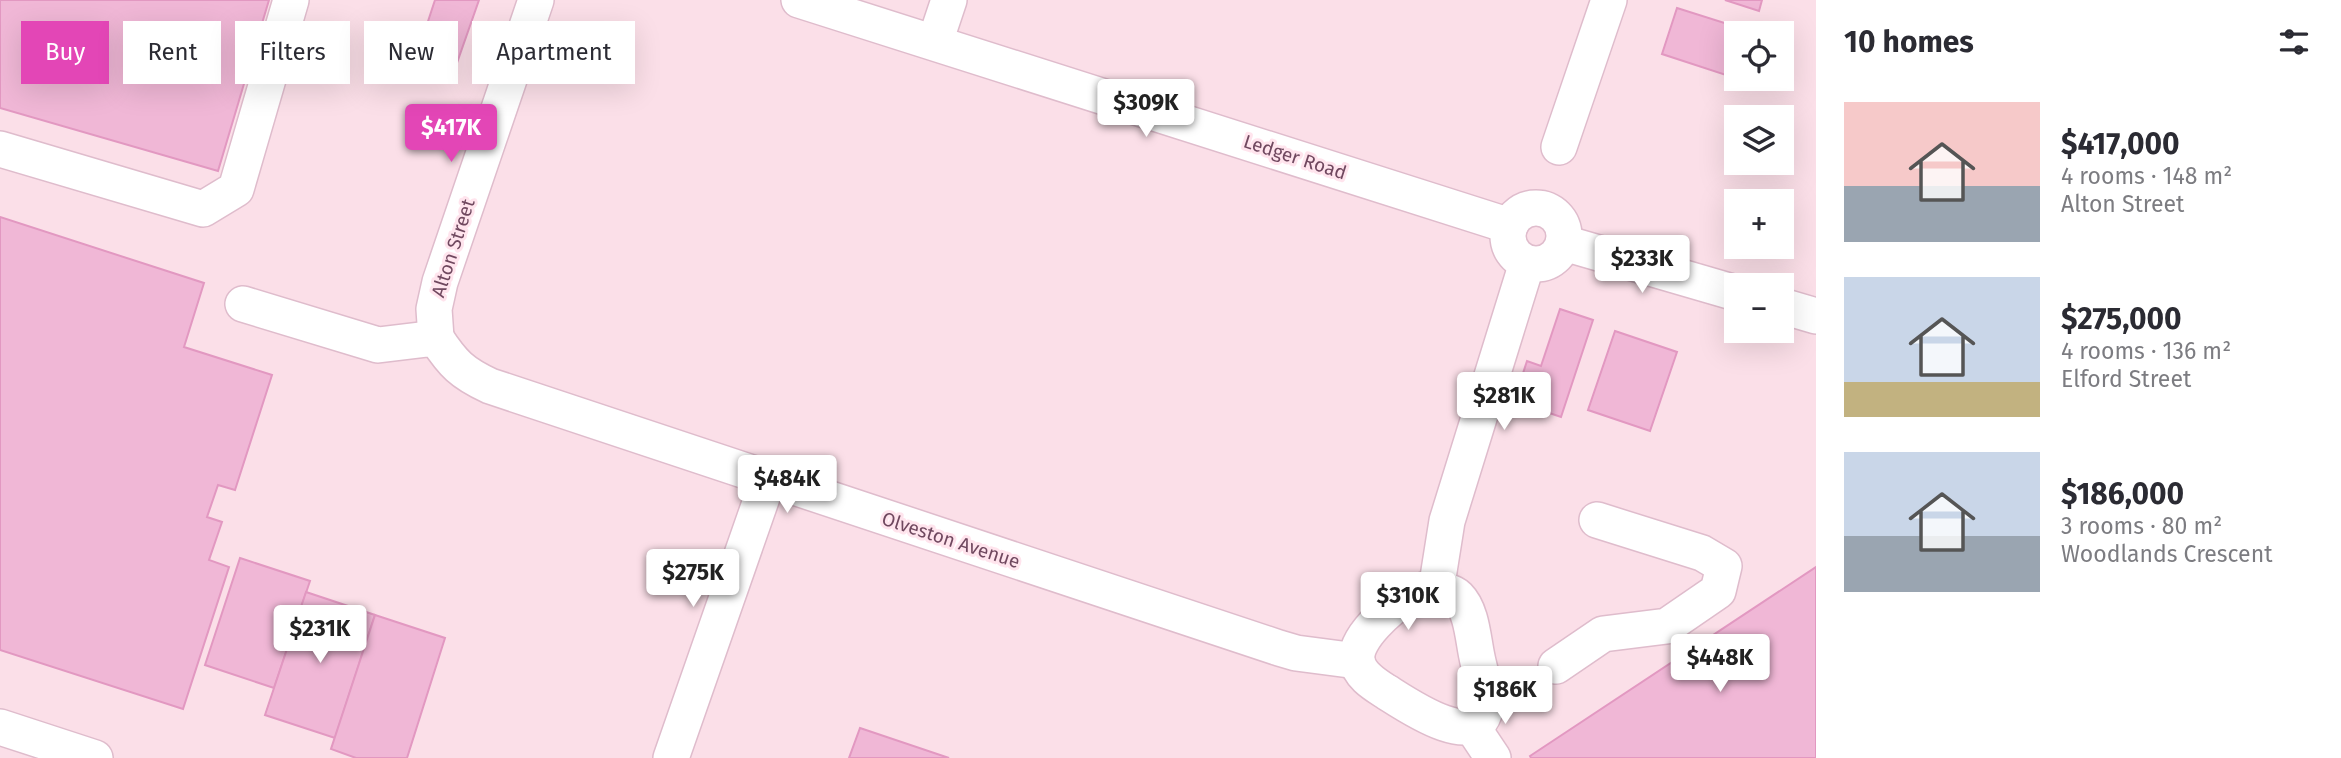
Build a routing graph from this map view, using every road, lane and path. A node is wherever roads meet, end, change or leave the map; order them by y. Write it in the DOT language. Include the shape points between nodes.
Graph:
graph roads {
  1 [pos="292,0"];
  2 [pos="536,0"];
  3 [pos="799,0"];
  4 [pos="949,0"];
  5 [pos="1609,0"];
  6 [pos="934,42"];
  7 [pos="1559,147"];
  8 [pos="0,149"];
  9 [pos="1510,226"];
  10 [pos="1564,243"];
  11 [pos="1527,263"];
  12 [pos="1724,290"];
  13 [pos="243,304"];
  14 [pos="1794,310"];
  15 [pos="1816,316"];
  16 [pos="436,338"];
  17 [pos="768,480"];
  18 [pos="1597,520"];
  19 [pos="1436,590"];
  20 [pos="1357,661"];
  21 [pos="1556,666"];
  22 [pos="1471,724"];
  23 [pos="0,727"];
  24 [pos="95,758"];
  25 [pos="671,758"];
  26 [pos="1493,758"];
  1 -- 8 [label="street" via="236,189 204,209"];
  2 -- 16 [label="street, Alton Street" via="440,282 433,309"];
  3 -- 6 [label="street, Ledger Road"];
  4 -- 6 [label="street"];
  5 -- 7 [label="street"];
  6 -- 9 [label="street, Ledger Road"];
  9 -- 10 [label="street" via="1531,208 1542,209 1555,214 1563,227"];
  9 -- 11 [label="street" via="1510,246"];
  10 -- 11 [label="street" via="1550,261"];
  10 -- 12 [label="street"];
  11 -- 19 [label="street" via="1447,522"];
  13 -- 16 [label="street" via="378,345"];
  14 -- 15 [label="street"];
  16 -- 17 [label="street, Olveston Avenue" via="452,363 490,386"];
  17 -- 20 [label="street, Olveston Avenue" via="1279,648"];
  17 -- 25 [label="street"];
  18 -- 21 [label="street" via="1702,553 1724,566 1718,591 1667,626 1603,634"];
  19 -- 20 [label="street" via="1410,594 1374,625 1359,648"];
  19 -- 22 [label="street" via="1458,596 1468,615 1485,708 1481,719"];
  20 -- 22 [label="street" via="1372,683 1427,718 1452,726"];
  22 -- 26 [label="street"];
  23 -- 24 [label="street"];
}
